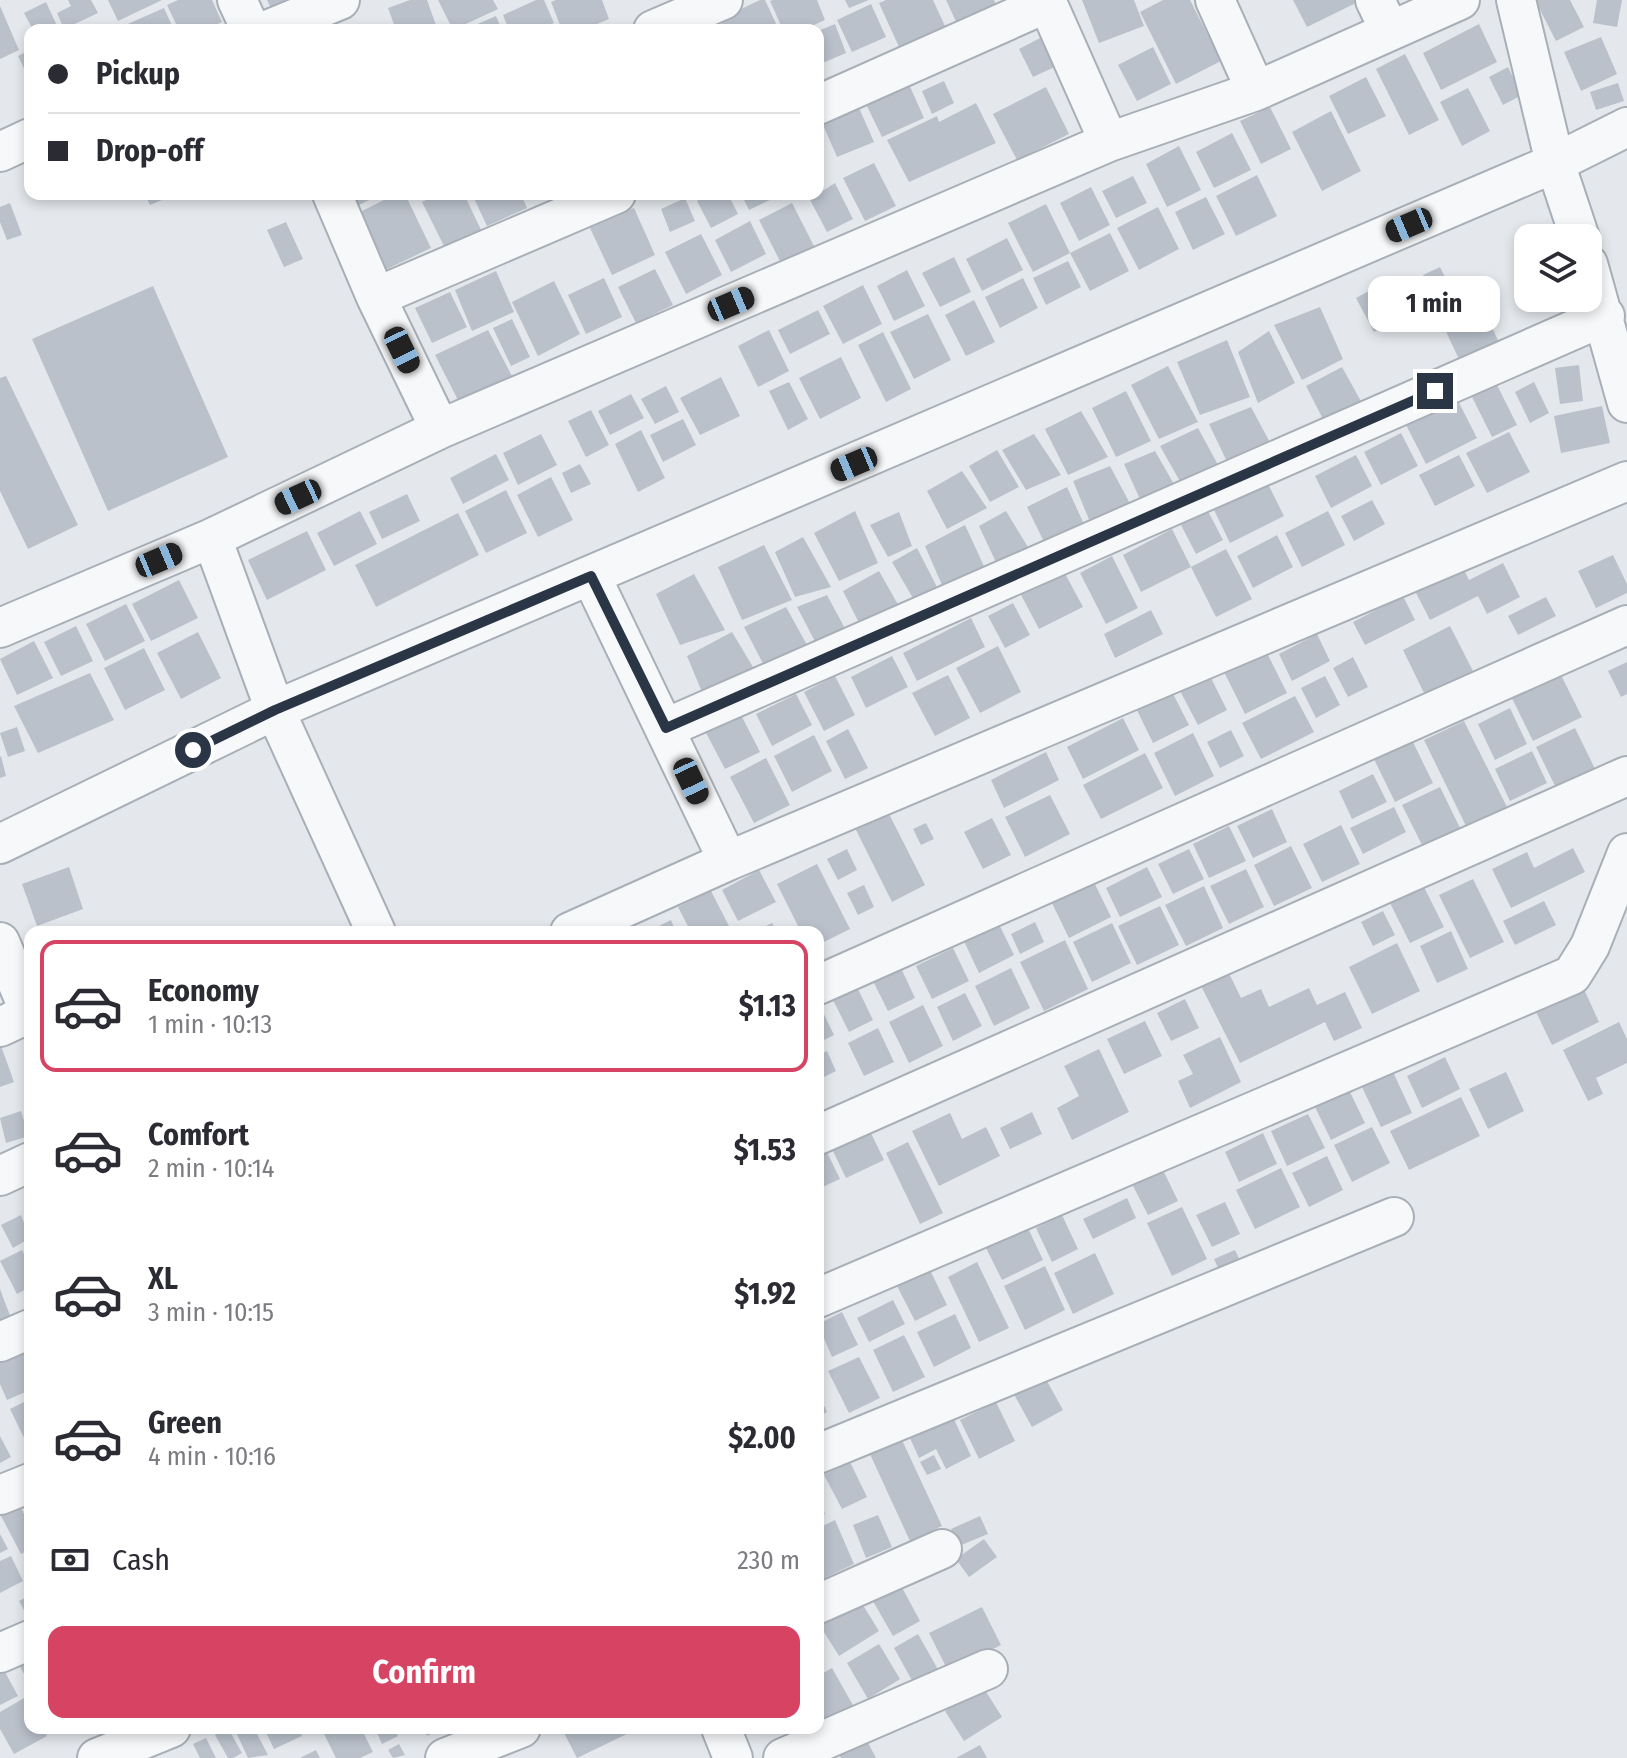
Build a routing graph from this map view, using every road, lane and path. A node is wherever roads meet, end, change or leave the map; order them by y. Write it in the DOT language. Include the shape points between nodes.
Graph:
graph roads {
  1 [pos="237,0"];
  2 [pos="340,0"];
  3 [pos="723,0"];
  4 [pos="1215,0"];
  5 [pos="1460,0"];
  6 [pos="1516,0"];
  7 [pos="1046,1"];
  8 [pos="1382,15"];
  9 [pos="248,24"];
  10 [pos="282,24"];
  11 [pos="667,24"];
  12 [pos="1256,91"];
  13 [pos="824,102"];
  14 [pos="1627,127"];
  15 [pos="24,141"];
  16 [pos="1109,142"];
  17 [pos="0,152"];
  18 [pos="1555,163"];
  19 [pos="335,200"];
  20 [pos="602,200"];
  21 [pos="1575,224"];
  22 [pos="376,297"];
  23 [pos="1602,307"];
  24 [pos="1605,316"];
  25 [pos="1627,403"];
  26 [pos="440,429"];
  27 [pos="1627,481"];
  28 [pos="212,538"];
  29 [pos="591,576"];
  30 [pos="1627,625"];
  31 [pos="0,628"];
  32 [pos="275,710"];
  33 [pos="666,728"];
  34 [pos="1627,776"];
  35 [pos="0,844"];
  36 [pos="1627,853"];
  37 [pos="728,861"];
  38 [pos="373,926"];
  39 [pos="583,926"];
  40 [pos="0,942"];
  41 [pos="824,982"];
  42 [pos="24,999"];
  43 [pos="24,1016"];
  44 [pos="0,1027"];
  45 [pos="824,1132"];
  46 [pos="24,1165"];
  47 [pos="0,1176"];
  48 [pos="1394,1217"];
  49 [pos="824,1295"];
  50 [pos="24,1332"];
  51 [pos="0,1342"];
  52 [pos="824,1452"];
  53 [pos="24,1485"];
  54 [pos="0,1495"];
  55 [pos="942,1549"];
  56 [pos="824,1601"];
  57 [pos="24,1643"];
  58 [pos="0,1653"];
  59 [pos="988,1669"];
  60 [pos="156,1734"];
  61 [pos="506,1734"];
  62 [pos="723,1734"];
  63 [pos="97,1758"];
  64 [pos="445,1758"];
  65 [pos="733,1758"];
  66 [pos="783,1758"];
  1 -- 9 [label="street"];
  2 -- 10 [label="street"];
  3 -- 11 [label="street"];
  4 -- 12 [label="street"];
  5 -- 8 [label="street"];
  6 -- 18 [label="street"];
  7 -- 13 [label="street"];
  7 -- 16 [label="street"];
  8 -- 12 [label="street"];
  12 -- 16 [label="street"];
  14 -- 18 [label="street"];
  15 -- 17 [label="street"];
  16 -- 26 [label="street"];
  18 -- 21 [label="street"];
  18 -- 29 [label="street"];
  19 -- 22 [label="street"];
  20 -- 22 [label="street"];
  22 -- 26 [label="street"];
  23 -- 24 [label="street"];
  24 -- 25 [label="street"];
  24 -- 33 [label="street"];
  26 -- 28 [label="street"];
  27 -- 37 [label="street"];
  28 -- 31 [label="street"];
  28 -- 32 [label="street"];
  29 -- 32 [label="street"];
  29 -- 33 [label="street"];
  30 -- 41 [label="street"];
  32 -- 35 [label="street"];
  32 -- 38 [label="street"];
  33 -- 37 [label="street"];
  34 -- 45 [label="street"];
  36 -- 49 [label="street" via="1590,946 1572,975"];
  37 -- 39 [label="street"];
  40 -- 42 [label="street"];
  43 -- 44 [label="street"];
  46 -- 47 [label="street"];
  48 -- 52 [label="street"];
  50 -- 51 [label="street"];
  53 -- 54 [label="street"];
  55 -- 56 [label="street"];
  57 -- 58 [label="street"];
  59 -- 66 [label="street"];
  60 -- 63 [label="street"];
  61 -- 64 [label="street"];
  62 -- 65 [label="street"];
}
